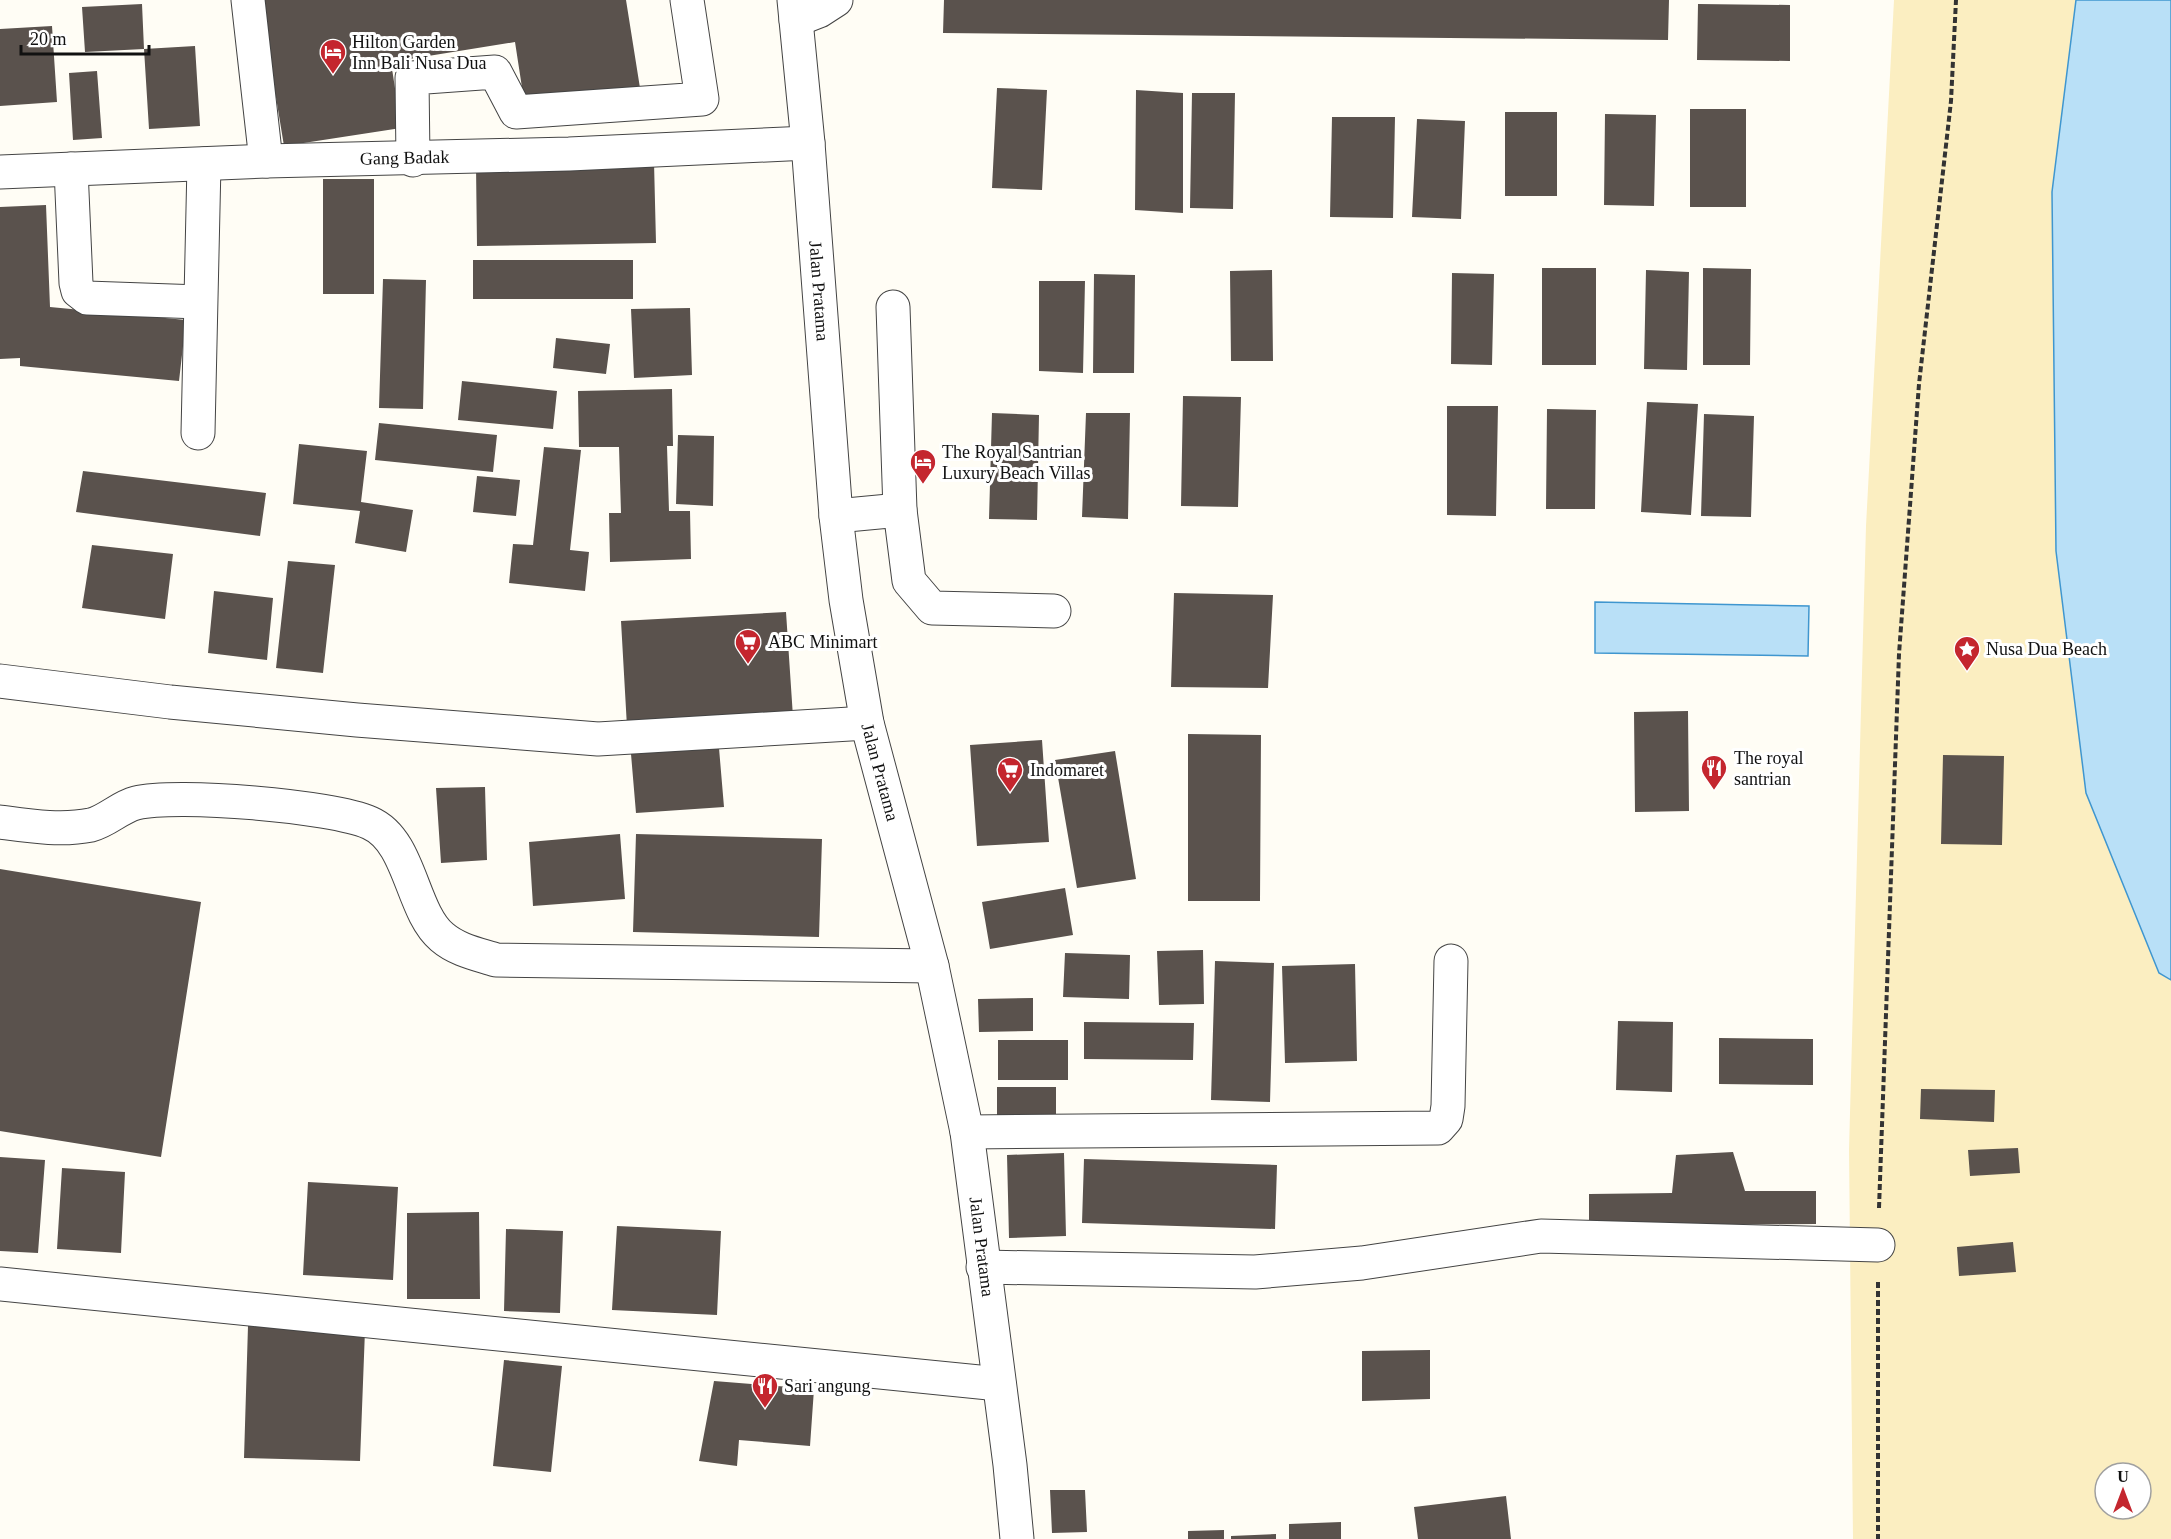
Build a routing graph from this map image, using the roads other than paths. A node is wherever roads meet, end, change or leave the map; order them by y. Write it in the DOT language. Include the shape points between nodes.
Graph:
graph roads {
  1 [pos="248,0"];
  2 [pos="687,0"];
  3 [pos="836,0"];
  4 [pos="795,10"];
  5 [pos="565,108"];
  6 [pos="808,143"];
  7 [pos="569,154"];
  8 [pos="413,160"];
  9 [pos="266,161"];
  10 [pos="204,164"];
  11 [pos="71,169"];
  12 [pos="0,172"];
  13 [pos="200,302"];
  14 [pos="893,307"];
  15 [pos="198,433"];
  16 [pos="900,510"];
  17 [pos="836,516"];
  18 [pos="1054,611"];
  19 [pos="0,681"];
  20 [pos="867,723"];
  21 [pos="0,822"];
  22 [pos="1451,961"];
  23 [pos="932,966"];
  24 [pos="967,1132"];
  25 [pos="1878,1245"];
  26 [pos="983,1268"];
  27 [pos="0,1284"];
  28 [pos="999,1384"];
  29 [pos="1017,1539"];
  1 -- 9 [label="street"];
  2 -- 5 [label="street" via="702,99"];
  3 -- 4 [label="street" via="819,11"];
  4 -- 6 [label="street, Jalan Pratama"];
  5 -- 7 [label="street"];
  5 -- 8 [label="street" via="516,112 495,72 412,78"];
  6 -- 7 [label="street, Gang Badak"];
  6 -- 17 [label="street, Jalan Pratama"];
  7 -- 8 [label="street, Gang Badak"];
  8 -- 9 [label="street, Gang Badak"];
  9 -- 10 [label="street, Gang Badak"];
  10 -- 11 [label="street, Gang Badak"];
  10 -- 13 [label="street"];
  11 -- 12 [label="street, Gang Badak"];
  11 -- 13 [label="street" via="76,283 81,294 87,298"];
  13 -- 15 [label="street"];
  14 -- 16 [label="street"];
  16 -- 17 [label="street"];
  16 -- 18 [label="street" via="909,580 932,608"];
  17 -- 20 [label="street, Jalan Pratama"];
  19 -- 20 [label="street" via="322,717 598,739"];
  20 -- 23 [label="street, Jalan Pratama"];
  21 -- 23 [label="street" via="54,828 92,825 135,803 186,800 306,808 371,823 393,845 440,936 462,949 496,960"];
  22 -- 24 [label="street" via="1448,1106 1446,1119 1438,1128"];
  23 -- 24 [label="street, Jalan Pratama"];
  24 -- 26 [label="street, Jalan Pratama"];
  25 -- 26 [label="street" via="1541,1236 1362,1263 1255,1272"];
  26 -- 28 [label="street, Jalan Pratama"];
  27 -- 28 [label="street"];
  28 -- 29 [label="street, Jalan Pratama"];
}
